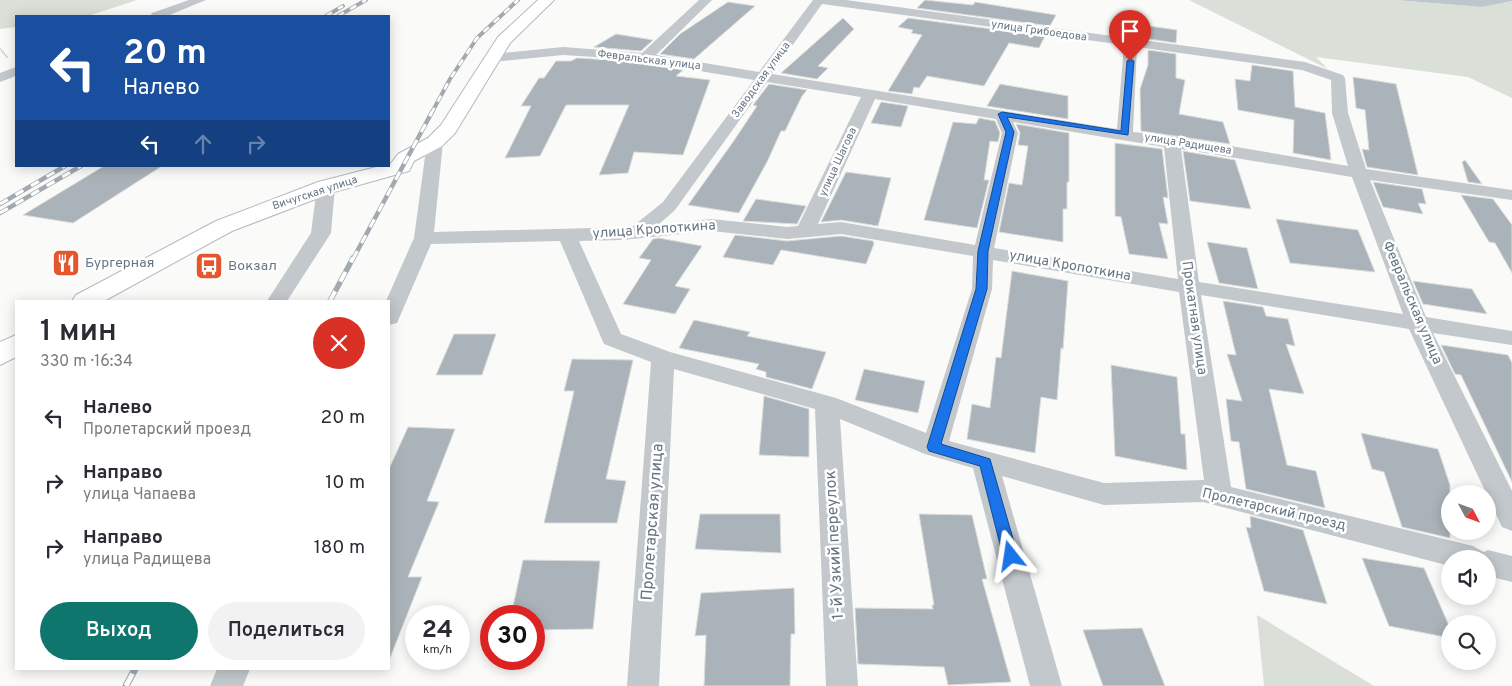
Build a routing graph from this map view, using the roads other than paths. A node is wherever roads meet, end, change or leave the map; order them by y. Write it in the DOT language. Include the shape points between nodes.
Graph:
graph roads {
  1 [pos="200,0"];
  2 [pos="547,0"];
  3 [pos="706,0"];
  4 [pos="819,0"];
  5 [pos="916,14"];
  6 [pos="159,15"];
  7 [pos="1131,43"];
  8 [pos="492,58"];
  9 [pos="645,58"];
  10 [pos="15,71"];
  11 [pos="0,78"];
  12 [pos="770,78"];
  13 [pos="1338,78"];
  14 [pos="870,94"];
  15 [pos="1002,114"];
  16 [pos="1125,134"];
  17 [pos="435,142"];
  18 [pos="1172,142"];
  19 [pos="1359,172"];
  20 [pos="326,187"];
  21 [pos="1512,194"];
  22 [pos="805,231"];
  23 [pos="638,232"];
  24 [pos="567,235"];
  25 [pos="424,238"];
  26 [pos="983,251"];
  27 [pos="1188,287"];
  28 [pos="87,300"];
  29 [pos="278,300"];
  30 [pos="390,316"];
  31 [pos="1418,324"];
  32 [pos="1512,338"];
  33 [pos="15,345"];
  34 [pos="0,354"];
  35 [pos="663,358"];
  36 [pos="827,404"];
  37 [pos="934,447"];
  38 [pos="985,463"];
  39 [pos="1219,494"];
  40 [pos="1512,519"];
  41 [pos="1441,551"];
  42 [pos="1496,564"];
  43 [pos="1512,569"];
  44 [pos="234,670"];
  45 [pos="226,686"];
  46 [pos="643,686"];
  47 [pos="842,686"];
  48 [pos="1046,686"];
  1 -- 6 [label="street"];
  2 -- 8 [label="main road, Вичугская улица" via="504,40"];
  3 -- 9 [label="street"];
  4 -- 5 [label="street, Заводская улица"];
  4 -- 12 [label="street, Заводская улица"];
  5 -- 7 [label="street, улица Грибоедова"];
  7 -- 13 [label="street, улица Грибоедова" via="1305,66"];
  7 -- 16 [label="street"];
  8 -- 9 [label="street, Февральская улица" via="563,51"];
  8 -- 17 [label="main road, Вичугская улица" via="448,129"];
  9 -- 12 [label="street, Февральская улица"];
  10 -- 11 [label="street"];
  12 -- 14 [label="street, улица Радищева"];
  12 -- 23 [label="street, Заводская улица" via="670,206"];
  13 -- 19 [label="street, Февральская улица" via="1340,113"];
  14 -- 15 [label="street, улица Радищева"];
  14 -- 22 [label="street, улица Шагова"];
  15 -- 16 [label="street, улица Радищева"];
  15 -- 26 [label="street" via="1010,132"];
  16 -- 18 [label="street, улица Радищева"];
  17 -- 20 [label="main road, Вичугская улица" via="406,158 402,167"];
  17 -- 25 [label="street"];
  18 -- 19 [label="street, улица Радищева"];
  18 -- 27 [label="street, Прокатная улица"];
  19 -- 21 [label="street, улица Радищева"];
  19 -- 31 [label="street, Февральская улица"];
  20 -- 28 [label="main road, Вичугская улица" via="192,242"];
  20 -- 29 [label="street" via="320,232"];
  22 -- 23 [label="street, улица Кропоткина" via="786,233 711,225"];
  22 -- 26 [label="street, улица Кропоткина" via="841,228"];
  23 -- 24 [label="street, улица Кропоткина"];
  24 -- 25 [label="street, улица Кропоткина"];
  24 -- 35 [label="street, Пролетарский проезд" via="612,339"];
  25 -- 30 [label="street"];
  26 -- 27 [label="street, улица Кропоткина"];
  26 -- 37 [label="street" via="982,289"];
  27 -- 31 [label="street, улица Кропоткина"];
  27 -- 39 [label="street, Прокатная улица"];
  31 -- 32 [label="street, улица Кропоткина"];
  31 -- 40 [label="street, Февральская улица"];
  33 -- 34 [label="main road"];
  35 -- 36 [label="street, Пролетарский проезд"];
  35 -- 46 [label="street, Пролетарская улица"];
  36 -- 37 [label="street, Пролетарский проезд"];
  36 -- 47 [label="street, 1-й Узкий переулок"];
  37 -- 38 [label="street, Пролетарский проезд"];
  38 -- 39 [label="street, Пролетарский проезд" via="1104,494 1203,491"];
  38 -- 48 [label="street"];
  39 -- 41 [label="street, Пролетарский проезд"];
  42 -- 43 [label="street"];
  44 -- 45 [label="street"];
}
